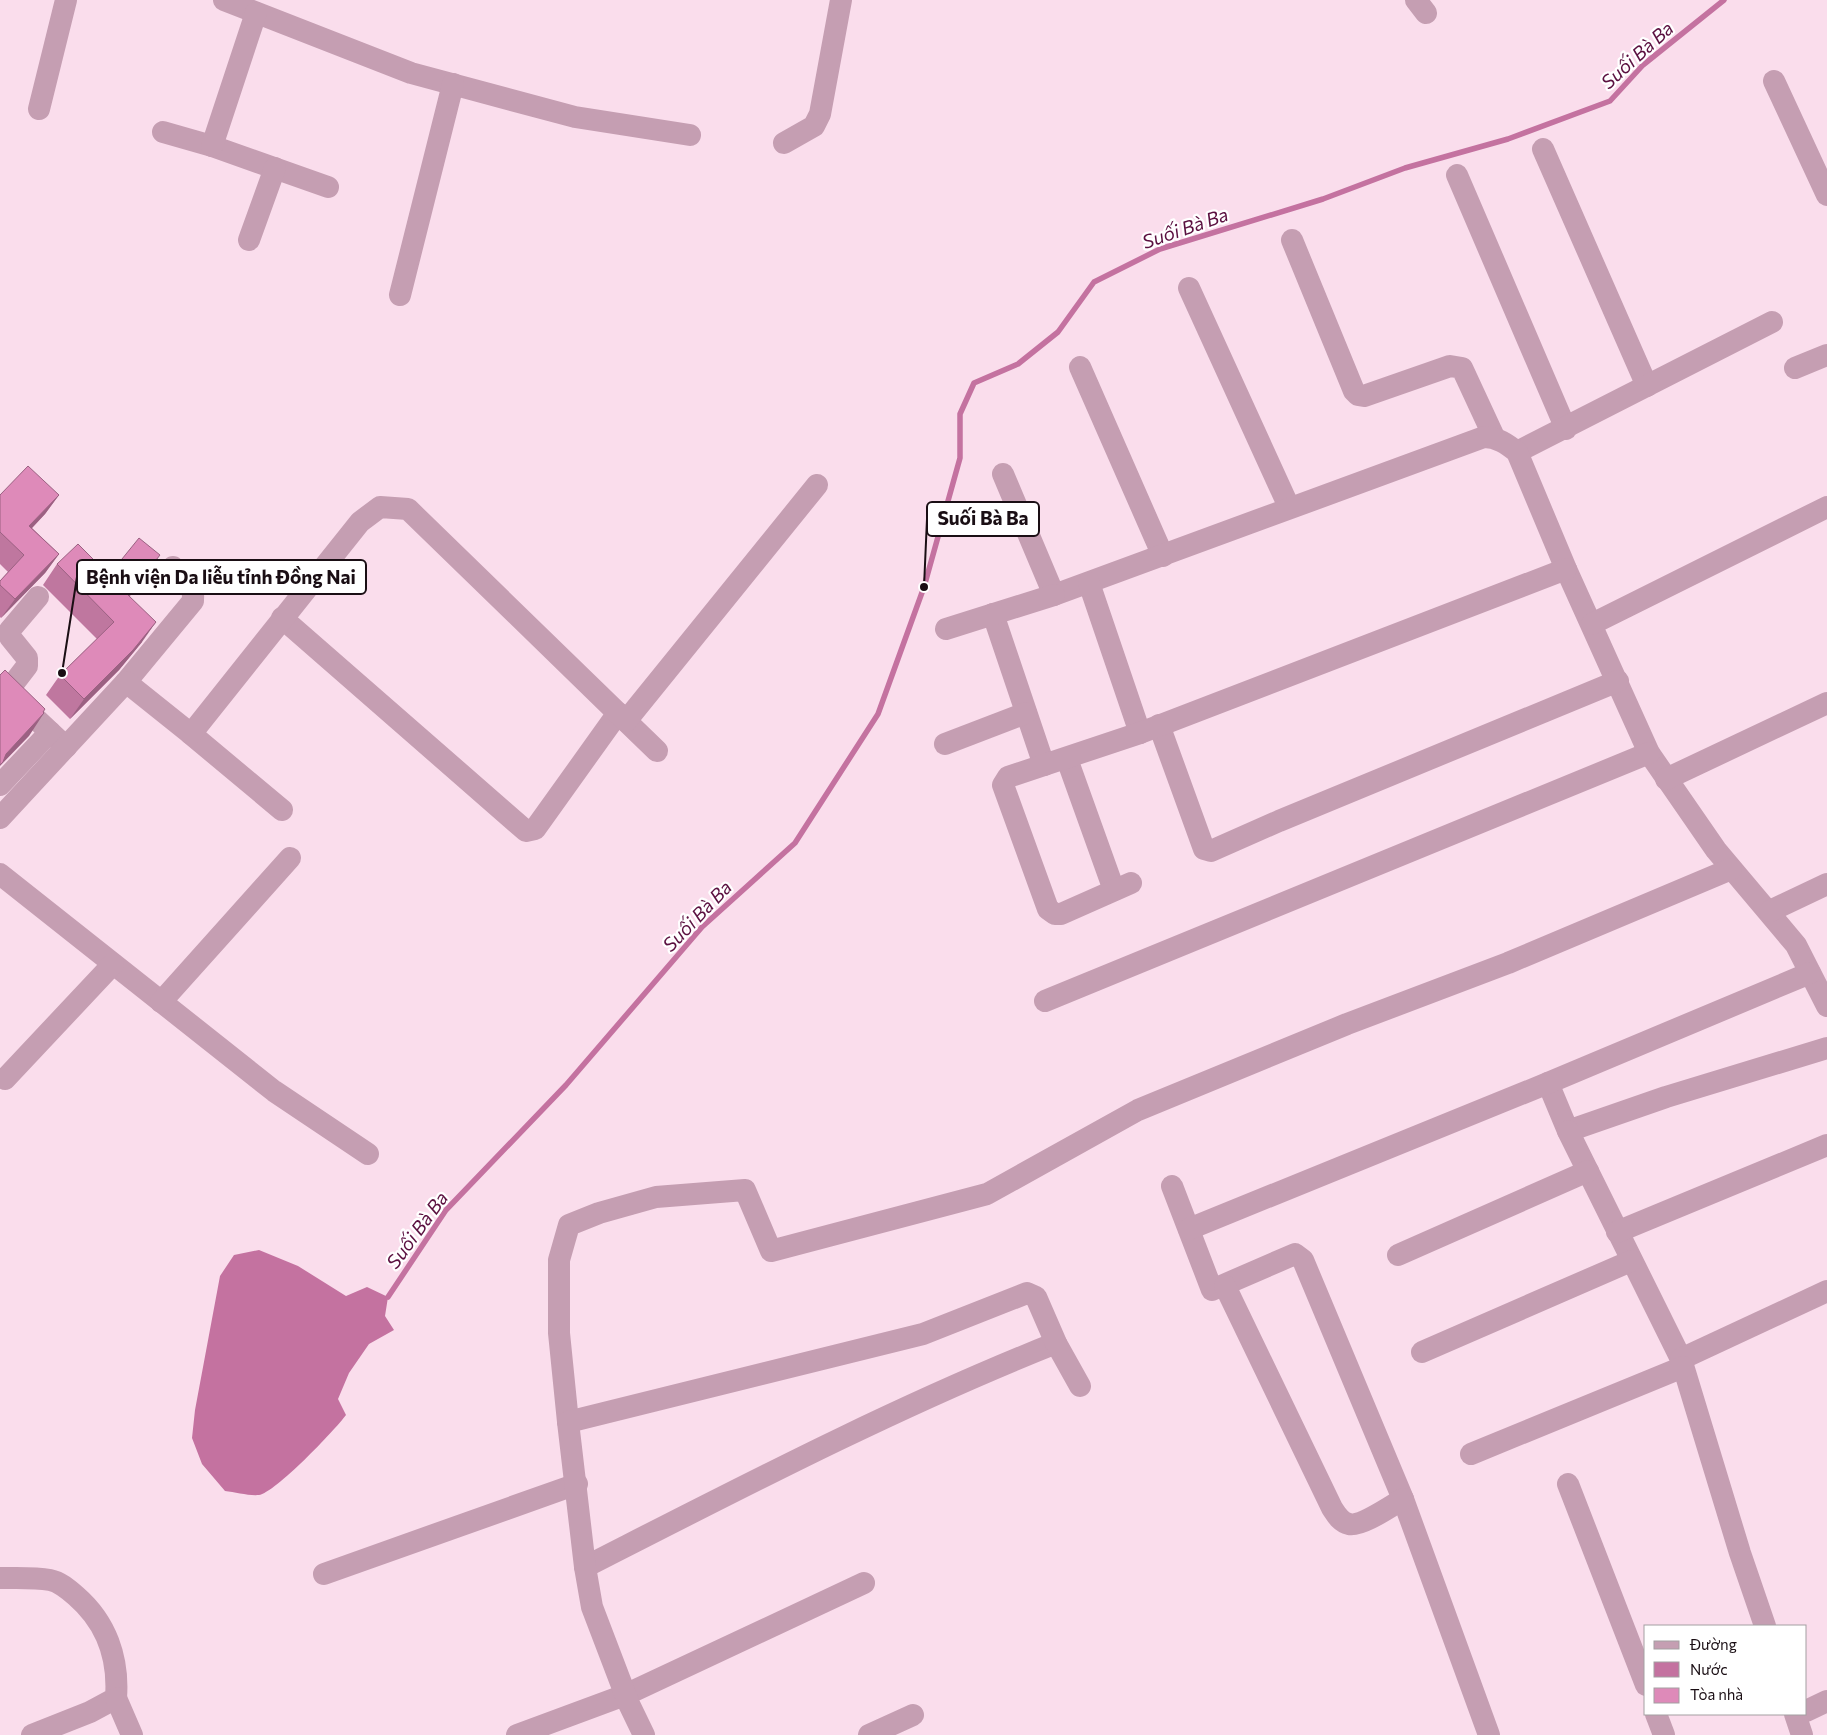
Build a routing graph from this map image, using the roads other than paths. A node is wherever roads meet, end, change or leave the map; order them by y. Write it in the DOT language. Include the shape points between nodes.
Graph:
graph roads {
  1 [pos="66,0"];
  2 [pos="224,0"];
  3 [pos="841,0"];
  4 [pos="256,13"];
  5 [pos="1774,81"];
  6 [pos="453,84"];
  7 [pos="39,109"];
  8 [pos="163,132"];
  9 [pos="690,135"];
  10 [pos="784,143"];
  11 [pos="212,146"];
  12 [pos="1543,149"];
  13 [pos="274,168"];
  14 [pos="1456,175"];
  15 [pos="328,188"];
  16 [pos="1827,195"];
  17 [pos="249,240"];
  18 [pos="1292,240"];
  19 [pos="1189,288"];
  20 [pos="400,295"];
  21 [pos="1772,322"];
  22 [pos="1827,355"];
  23 [pos="1080,367"];
  24 [pos="1795,368"];
  25 [pos="1647,386"];
  26 [pos="1566,429"];
  27 [pos="1494,437"];
  28 [pos="1517,452"];
  29 [pos="1003,474"];
  30 [pos="817,485"];
  31 [pos="1289,507"];
  32 [pos="1827,507"];
  33 [pos="1163,556"];
  34 [pos="173,567"];
  35 [pos="1566,569"];
  36 [pos="1089,583"];
  37 [pos="1054,595"];
  38 [pos="38,597"];
  39 [pos="993,614"];
  40 [pos="282,618"];
  41 [pos="1592,624"];
  42 [pos="946,629"];
  43 [pos="1618,681"];
  44 [pos="126,682"];
  45 [pos="4,688"];
  46 [pos="1827,702"];
  47 [pos="1026,713"];
  48 [pos="622,717"];
  49 [pos="1149,729"];
  50 [pos="191,734"];
  51 [pos="58,739"];
  52 [pos="945,744"];
  53 [pos="657,751"];
  54 [pos="1649,753"];
  55 [pos="1066,759"];
  56 [pos="1044,765"];
  57 [pos="1666,779"];
  58 [pos="0,785"];
  59 [pos="282,810"];
  60 [pos="0,818"];
  61 [pos="290,858"];
  62 [pos="1731,868"];
  63 [pos="0,874"];
  64 [pos="1827,884"];
  65 [pos="1770,911"];
  66 [pos="113,964"];
  67 [pos="1810,973"];
  68 [pos="161,1002"];
  69 [pos="1045,1002"];
  70 [pos="1827,1006"];
  71 [pos="1827,1048"];
  72 [pos="5,1079"];
  73 [pos="1548,1083"];
  74 [pos="1568,1131"];
  75 [pos="1827,1145"];
  76 [pos="368,1154"];
  77 [pos="1588,1171"];
  78 [pos="1172,1186"];
  79 [pos="1189,1229"];
  80 [pos="1617,1232"];
  81 [pos="1398,1256"];
  82 [pos="1631,1261"];
  83 [pos="1225,1286"];
  84 [pos="1827,1291"];
  85 [pos="1056,1343"];
  86 [pos="1422,1352"];
  87 [pos="1682,1363"];
  88 [pos="1080,1386"];
  89 [pos="568,1422"];
  90 [pos="1471,1454"];
  91 [pos="576,1484"];
  92 [pos="1568,1484"];
  93 [pos="1402,1499"];
  94 [pos="585,1567"];
  95 [pos="324,1574"];
  96 [pos="0,1578"];
  97 [pos="864,1583"];
  98 [pos="1765,1625"];
  99 [pos="1644,1680"];
  100 [pos="626,1695"];
  101 [pos="116,1698"];
  102 [pos="1827,1702"];
  103 [pos="1807,1713"];
  104 [pos="913,1715"];
  105 [pos="1656,1715"];
  106 [pos="32,1735"];
  107 [pos="132,1735"];
  108 [pos="517,1735"];
  109 [pos="644,1735"];
  110 [pos="869,1735"];
  111 [pos="1490,1735"];
  112 [pos="1664,1735"];
  1 -- 7 [label="street"];
  2 -- 4 [label="street"];
  3 -- 10 [label="street" via="820,114 814,126"];
  4 -- 6 [label="street" via="412,73"];
  4 -- 11 [label="street"];
  5 -- 16 [label="street"];
  6 -- 9 [label="street" via="575,117"];
  6 -- 20 [label="street"];
  8 -- 11 [label="street"];
  11 -- 13 [label="street"];
  12 -- 25 [label="street"];
  13 -- 15 [label="street"];
  13 -- 17 [label="street"];
  14 -- 26 [label="street"];
  18 -- 27 [label="street" via="1358,395 1364,396 1458,366 1462,368"];
  19 -- 31 [label="street"];
  21 -- 25 [label="street"];
  22 -- 24 [label="street"];
  23 -- 33 [label="street"];
  25 -- 26 [label="street"];
  26 -- 28 [label="street"];
  27 -- 28 [label="street"];
  27 -- 31 [label="street" via="1484,437"];
  28 -- 35 [label="street"];
  29 -- 37 [label="street"];
  30 -- 48 [label="street"];
  31 -- 33 [label="street"];
  32 -- 41 [label="street"];
  33 -- 36 [label="street"];
  34 -- 44 [label="street" via="189,583 194,593 193,601"];
  35 -- 41 [label="street"];
  35 -- 49 [label="street"];
  36 -- 37 [label="street"];
  36 -- 49 [label="street"];
  37 -- 39 [label="street"];
  38 -- 45 [label="street" via="10,630 10,637 27,658 27,666"];
  39 -- 42 [label="street"];
  39 -- 47 [label="street"];
  40 -- 48 [label="street" via="526,831 535,829"];
  40 -- 48 [label="street" via="360,522 380,507 408,508"];
  40 -- 50 [label="street"];
  41 -- 43 [label="street"];
  43 -- 49 [label="street" via="1211,851 1204,849"];
  43 -- 54 [label="street"];
  44 -- 50 [label="street"];
  44 -- 51 [label="street"];
  45 -- 51 [label="street"];
  46 -- 57 [label="street"];
  47 -- 52 [label="street"];
  47 -- 56 [label="street"];
  48 -- 53 [label="street"];
  49 -- 55 [label="street"];
  50 -- 59 [label="street"];
  51 -- 58 [label="street"];
  51 -- 60 [label="street"];
  54 -- 57 [label="street"];
  54 -- 69 [label="street"];
  55 -- 56 [label="street"];
  55 -- 56 [label="street" via="1122,886 1061,914 1048,909 1003,785 1008,777"];
  57 -- 62 [label="street"];
  61 -- 68 [label="street"];
  62 -- 65 [label="street"];
  62 -- 89 [label="street" via="1508,963 1347,1024 1138,1110 986,1194 771,1251 745,1190 656,1198 599,1213 569,1225 559,1260 559,1333"];
  63 -- 66 [label="street"];
  64 -- 65 [label="street"];
  65 -- 67 [label="street" via="1796,945"];
  66 -- 68 [label="street"];
  66 -- 72 [label="street"];
  67 -- 70 [label="street"];
  67 -- 73 [label="street"];
  68 -- 76 [label="street" via="274,1092"];
  71 -- 74 [label="street"];
  73 -- 74 [label="street"];
  73 -- 79 [label="street"];
  74 -- 77 [label="street"];
  75 -- 80 [label="street"];
  77 -- 80 [label="street"];
  77 -- 81 [label="street"];
  78 -- 79 [label="street"];
  79 -- 83 [label="street" via="1212,1290"];
  80 -- 82 [label="street"];
  82 -- 86 [label="street"];
  82 -- 87 [label="street"];
  83 -- 93 [label="street" via="1340,1520 1350,1524 1362,1522"];
  83 -- 93 [label="street" via="1295,1254 1299,1256"];
  84 -- 87 [label="street"];
  85 -- 88 [label="street"];
  85 -- 89 [label="street" via="1036,1297 1027,1293 923,1334"];
  85 -- 94 [label="street" via="990,1369 759,1478"];
  87 -- 90 [label="street"];
  87 -- 98 [label="street"];
  89 -- 91 [label="street"];
  91 -- 94 [label="street"];
  91 -- 95 [label="street"];
  92 -- 99 [label="street"];
  93 -- 111 [label="street"];
  94 -- 100 [label="street" via="597,1623"];
  96 -- 101 [label="street" via="51,1580 64,1586 86,1605 100,1622 114,1660 118,1680"];
  97 -- 100 [label="street"];
  100 -- 108 [label="street"];
  100 -- 109 [label="street"];
  101 -- 106 [label="street"];
  101 -- 107 [label="street"];
  102 -- 103 [label="street"];
  104 -- 110 [label="street"];
  105 -- 112 [label="street"];
}
